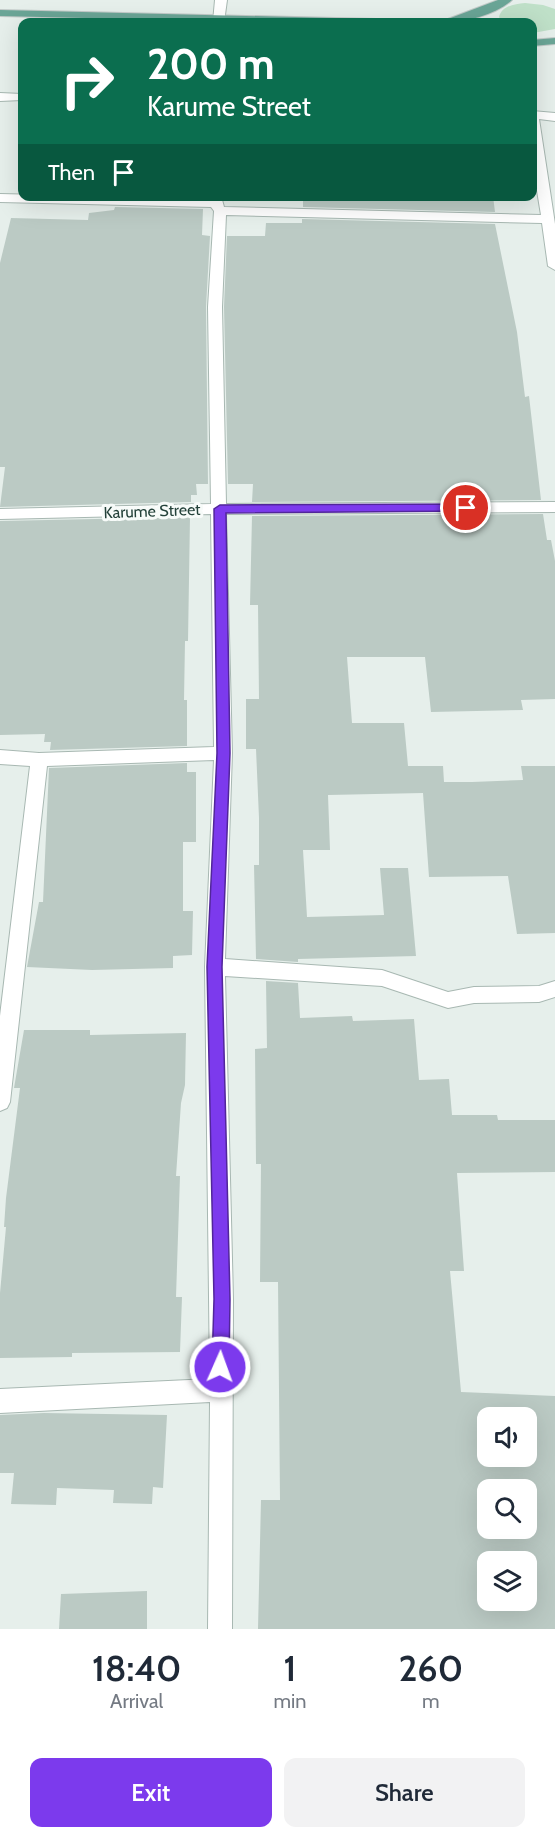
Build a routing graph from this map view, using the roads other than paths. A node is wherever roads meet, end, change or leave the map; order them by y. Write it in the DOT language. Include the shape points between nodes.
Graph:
graph roads {
  1 [pos="222,0"];
  2 [pos="505,0"];
  3 [pos="492,8"];
  4 [pos="0,13"];
  5 [pos="137,18"];
  6 [pos="219,18"];
  7 [pos="459,18"];
  8 [pos="488,18"];
  9 [pos="555,41"];
  10 [pos="537,43"];
  11 [pos="0,97"];
  12 [pos="18,97"];
  13 [pos="537,116"];
  14 [pos="555,117"];
  15 [pos="537,148"];
  16 [pos="0,198"];
  17 [pos="18,198"];
  18 [pos="130,201"];
  19 [pos="217,203"];
  20 [pos="548,219"];
  21 [pos="555,266"];
  22 [pos="555,507"];
  23 [pos="220,509"];
  24 [pos="0,514"];
  25 [pos="223,753"];
  26 [pos="0,757"];
  27 [pos="39,760"];
  28 [pos="214,967"];
  29 [pos="555,989"];
  30 [pos="0,1102"];
  31 [pos="219,1390"];
  32 [pos="0,1401"];
  33 [pos="220,1629"];
  1 -- 6 [label="street"];
  2 -- 3 [label="main road"];
  3 -- 7 [label="main road"];
  3 -- 8 [label="main road"];
  4 -- 5 [label="main road"];
  9 -- 10 [label="main road"];
  11 -- 12 [label="street"];
  13 -- 14 [label="street"];
  15 -- 20 [label="street"];
  16 -- 17 [label="street"];
  18 -- 19 [label="street"];
  19 -- 20 [label="street"];
  19 -- 23 [label="street" via="215,307"];
  20 -- 21 [label="street"];
  22 -- 23 [label="street, Karume Street"];
  23 -- 24 [label="street, Karume Street"];
  23 -- 25 [label="street"];
  25 -- 27 [label="street"];
  25 -- 28 [label="street"];
  26 -- 27 [label="street"];
  27 -- 30 [label="street"];
  28 -- 29 [label="street" via="382,978 448,1000 474,995 539,994"];
  28 -- 31 [label="street" via="222,1299"];
  31 -- 32 [label="street"];
  31 -- 33 [label="street"];
}
